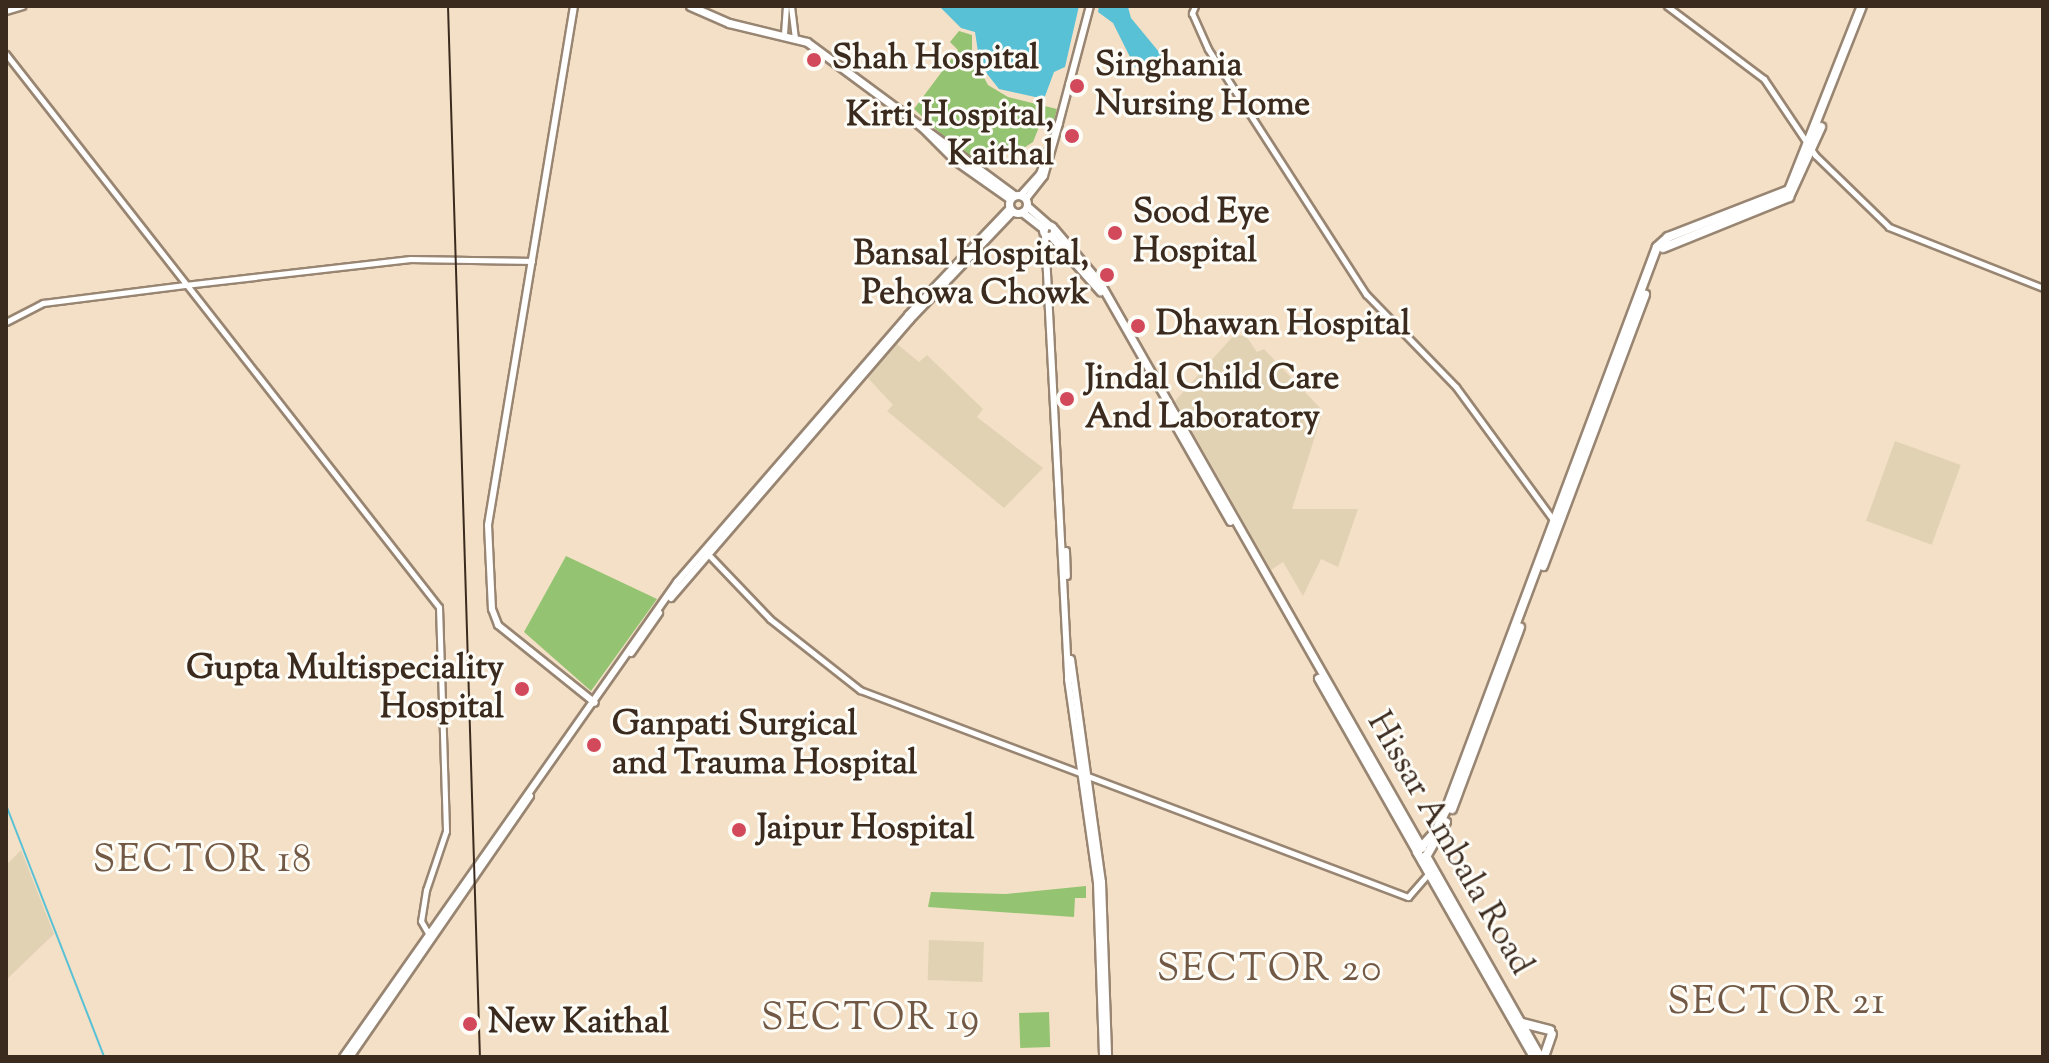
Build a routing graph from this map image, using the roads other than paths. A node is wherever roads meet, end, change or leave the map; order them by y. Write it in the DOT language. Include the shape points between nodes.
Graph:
graph roads {
  1 [pos="22,6"];
  2 [pos="575,6"];
  3 [pos="690,6"];
  4 [pos="788,6"];
  5 [pos="1090,6"];
  6 [pos="1195,6"];
  7 [pos="1667,6"];
  8 [pos="1865,6"];
  9 [pos="6,11"];
  10 [pos="784,34"];
  11 [pos="795,37"];
  12 [pos="6,54"];
  13 [pos="1810,148"];
  14 [pos="1018,203"];
  15 [pos="1049,232"];
  16 [pos="532,261"];
  17 [pos="185,285"];
  18 [pos="2043,288"];
  19 [pos="6,322"];
  20 [pos="1556,522"];
  21 [pos="706,551"];
  22 [pos="594,702"];
  23 [pos="1085,775"];
  24 [pos="1419,850"];
  25 [pos="1425,860"];
  26 [pos="1431,871"];
  27 [pos="431,937"];
  28 [pos="1521,1022"];
  29 [pos="343,1057"];
  30 [pos="350,1057"];
  31 [pos="1106,1057"];
  32 [pos="1534,1057"];
  33 [pos="1542,1057"];
  1 -- 9 [label="street"];
  2 -- 16 [label="main road"];
  3 -- 10 [label="main road, Hissar Ambala Road" via="726,22"];
  4 -- 10 [label="street"];
  4 -- 11 [label="street"];
  5 -- 14 [label="main road" via="1059,123 1040,174"];
  6 -- 20 [label="street" via="1192,13 1208,49 1366,294 1456,387"];
  7 -- 13 [label="street" via="1764,79"];
  8 -- 13 [label="highway"];
  10 -- 11 [label="main road, Hissar Ambala Road"];
  11 -- 14 [label="main road, Hissar Ambala Road" via="920,125"];
  12 -- 17 [label="street"];
  13 -- 18 [label="street" via="1906,238"];
  13 -- 20 [label="highway" via="1785,193 1668,237 1657,247"];
  14 -- 15 [label="main road, Hissar Ambala Road"];
  14 -- 21 [label="main road"];
  15 -- 23 [label="main road" via="1067,666"];
  15 -- 24 [label="main road, Hissar Ambala Road" via="1100,283"];
  16 -- 17 [label="street" via="411,259"];
  16 -- 22 [label="main road" via="491,495 492,609 498,625"];
  17 -- 19 [label="street" via="43,303"];
  17 -- 27 [label="street" via="442,614 446,831 421,921"];
  20 -- 24 [label="highway" via="1446,810"];
  20 -- 25 [label="highway" via="1451,812"];
  21 -- 22 [label="main road"];
  21 -- 23 [label="street" via="770,619 860,690"];
  22 -- 27 [label="main road"];
  23 -- 26 [label="street" via="1408,897"];
  23 -- 31 [label="main road" via="1102,882"];
  24 -- 25 [label="highway, Hissar Ambala Road"];
  25 -- 26 [label="highway, Hissar Ambala Road"];
  26 -- 28 [label="highway, Hissar Ambala Road"];
  26 -- 32 [label="highway, Hissar Ambala Road"];
  27 -- 29 [label="main road"];
  27 -- 30 [label="main road"];
  28 -- 33 [label="highway, Hissar Ambala Road"];
  28 -- 33 [label="highway" via="1551,1032"];
}
